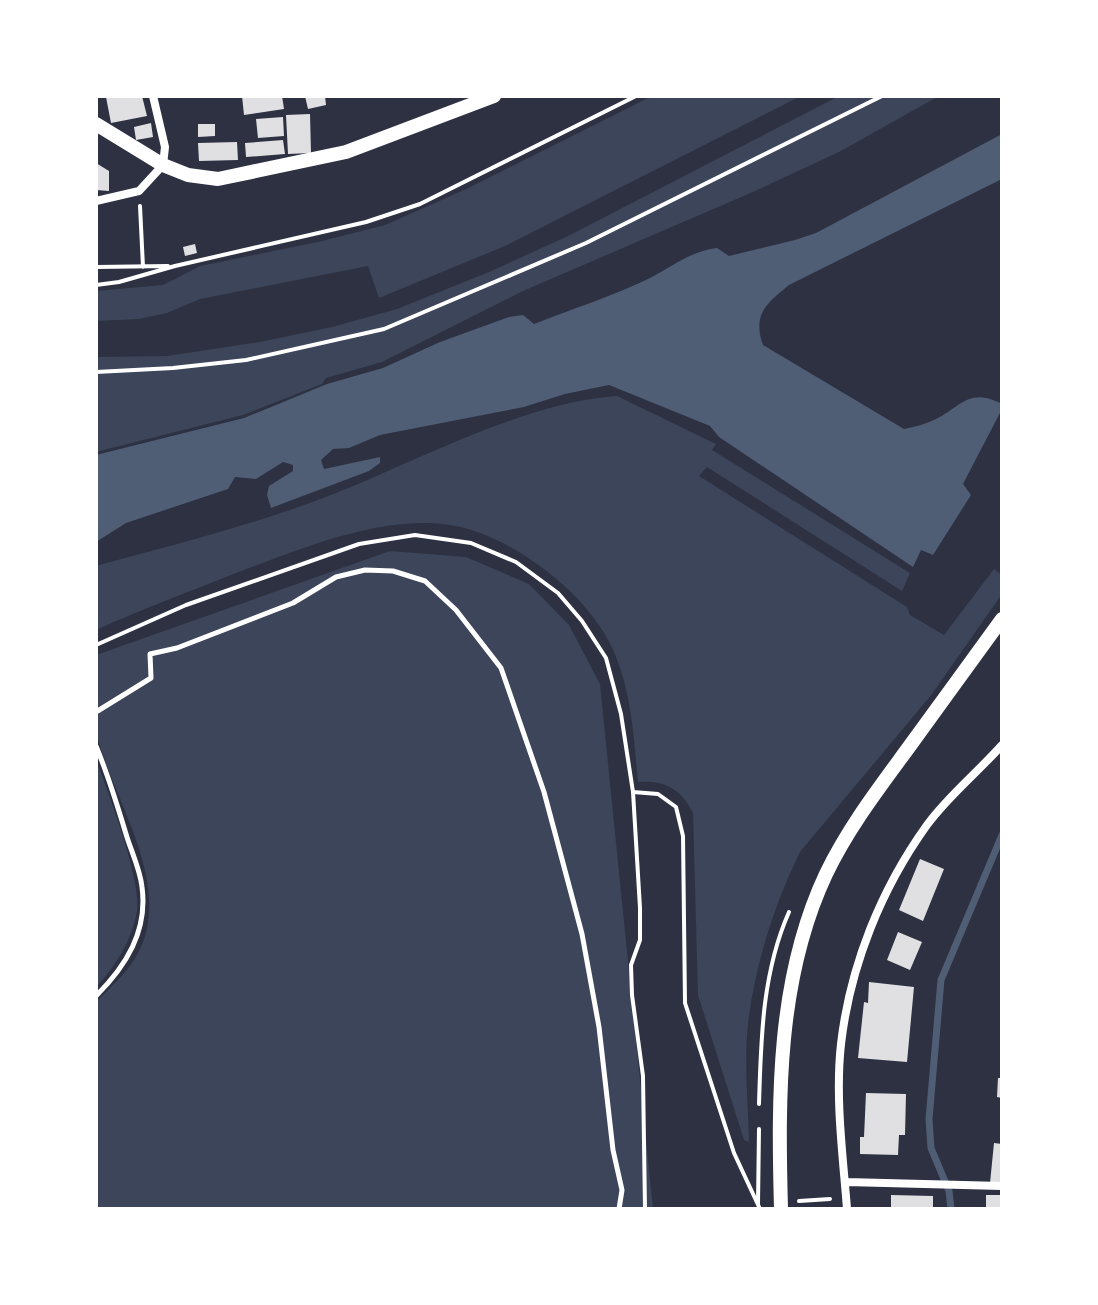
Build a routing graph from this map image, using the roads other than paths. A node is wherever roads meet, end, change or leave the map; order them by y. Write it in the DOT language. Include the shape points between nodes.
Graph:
graph roads {
  1 [pos="153,96"];
  2 [pos="494,96"];
  3 [pos="96,124"];
  4 [pos="163,165"];
  5 [pos="96,201"];
  6 [pos="1002,619"];
  7 [pos="96,712"];
  8 [pos="1002,745"];
  9 [pos="96,746"];
  10 [pos="96,996"];
  11 [pos="846,1182"];
  12 [pos="1002,1186"];
  13 [pos="780,1206"];
  14 [pos="619,1209"];
  15 [pos="847,1209"];
  1 -- 4 [label="street" via="165,147"];
  2 -- 4 [label="street" via="346,152 286,166 218,179"];
  3 -- 4 [label="street"];
  4 -- 5 [label="street" via="139,191"];
  6 -- 13 [label="street" via="852,827 821,888 786,1013"];
  7 -- 14 [label="lane" via="151,678 150,654 293,603 336,577 393,571 425,581 456,610 501,668 544,792 582,934 599,1027 622,1190"];
  8 -- 11 [label="street" via="930,822 903,860 862,953 841,1045"];
  9 -- 10 [label="lane" via="142,885 143,916 134,947"];
  11 -- 12 [label="street"];
  11 -- 15 [label="street"];
}
